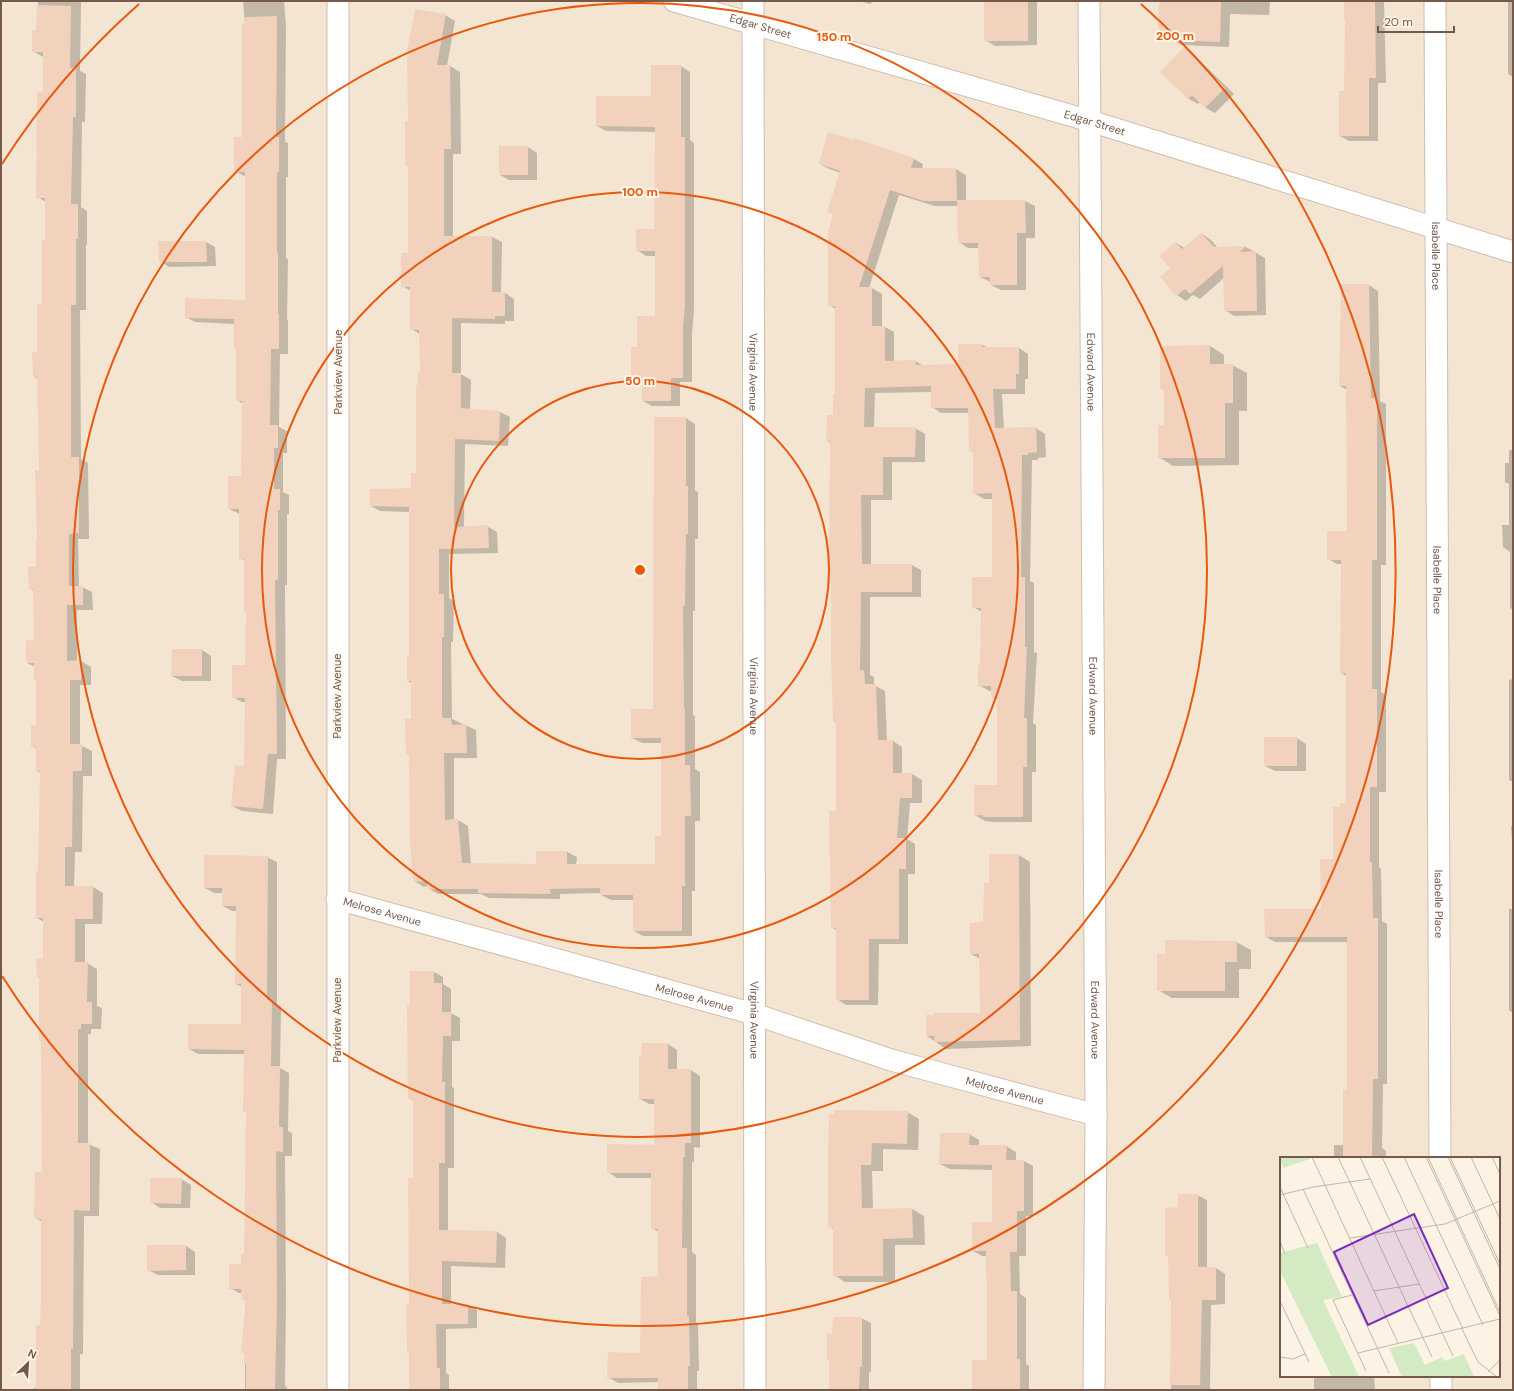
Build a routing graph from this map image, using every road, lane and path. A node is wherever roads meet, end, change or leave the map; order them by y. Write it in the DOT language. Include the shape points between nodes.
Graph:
graph roads {
  1 [pos="338,1"];
  2 [pos="674,1"];
  3 [pos="753,1"];
  4 [pos="1089,1"];
  5 [pos="1436,1"];
  6 [pos="753,25"];
  7 [pos="1090,122"];
  8 [pos="1436,228"];
  9 [pos="1513,252"];
  10 [pos="337,898"];
  11 [pos="754,1014"];
  12 [pos="1096,1115"];
  13 [pos="1440,1157"];
  14 [pos="1441,1377"];
  15 [pos="338,1390"];
  16 [pos="755,1390"];
  17 [pos="1094,1390"];
  18 [pos="1441,1390"];
  1 -- 10 [label="street, Parkview Avenue"];
  2 -- 6 [label="street, Edgar Street"];
  3 -- 6 [label="street, Virginia Avenue"];
  4 -- 7 [label="street, Edward Avenue"];
  5 -- 8 [label="street, Isabelle Place"];
  6 -- 7 [label="street, Edgar Street"];
  6 -- 11 [label="street, Virginia Avenue"];
  7 -- 8 [label="street, Edgar Street"];
  7 -- 12 [label="street, Edward Avenue"];
  8 -- 9 [label="street, Edgar Street"];
  8 -- 13 [label="street, Isabelle Place"];
  10 -- 11 [label="street, Melrose Avenue"];
  10 -- 15 [label="street, Parkview Avenue"];
  11 -- 12 [label="street, Melrose Avenue" via="891,1060"];
  11 -- 16 [label="street, Virginia Avenue"];
  12 -- 17 [label="street, Edward Avenue"];
  14 -- 18 [label="street"];
}
